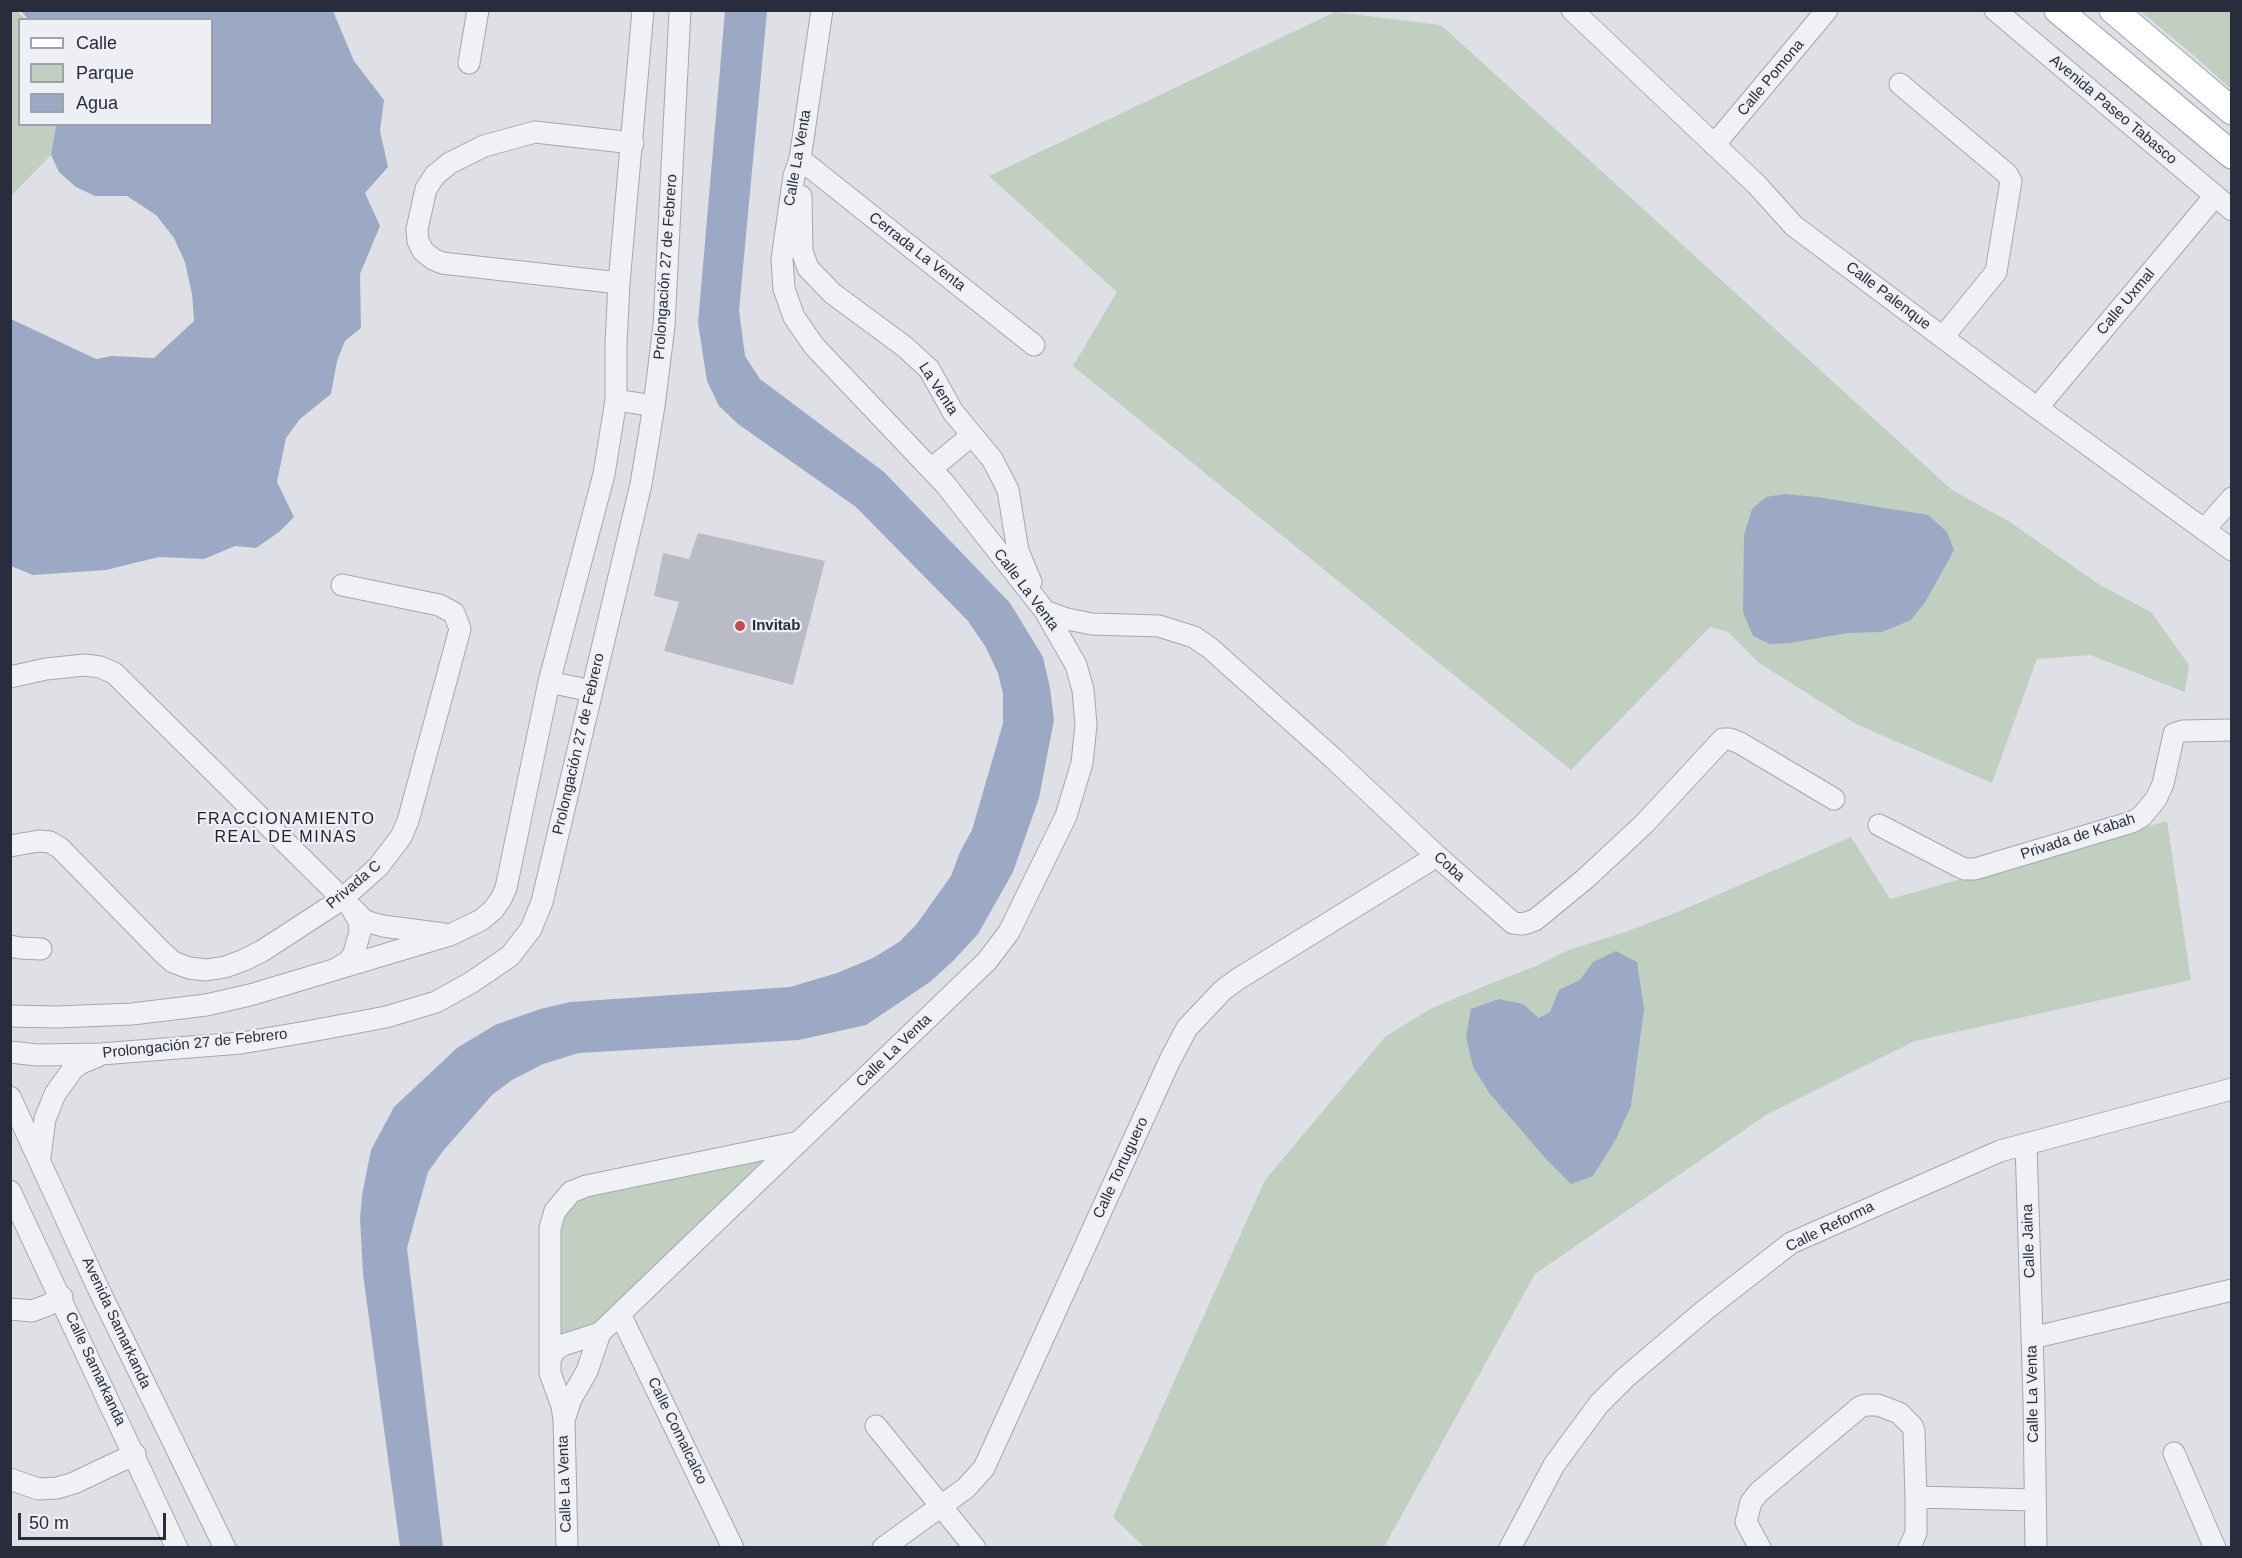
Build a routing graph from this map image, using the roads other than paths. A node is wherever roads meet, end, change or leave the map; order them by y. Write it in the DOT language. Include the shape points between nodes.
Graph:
graph roads {
  1 [pos="478,10"];
  2 [pos="643,10"];
  3 [pos="680,10"];
  4 [pos="822,10"];
  5 [pos="1572,10"];
  6 [pos="1827,10"];
  7 [pos="1995,10"];
  8 [pos="2058,10"];
  9 [pos="2113,10"];
  10 [pos="469,63"];
  11 [pos="1900,84"];
  12 [pos="2232,111"];
  13 [pos="633,143"];
  14 [pos="1714,145"];
  15 [pos="2232,155"];
  16 [pos="800,159"];
  17 [pos="2215,196"];
  18 [pos="2232,210"];
  19 [pos="620,283"];
  20 [pos="1943,338"];
  21 [pos="1034,345"];
  22 [pos="616,400"];
  23 [pos="654,406"];
  24 [pos="2037,408"];
  25 [pos="971,436"];
  26 [pos="931,469"];
  27 [pos="2232,498"];
  28 [pos="2204,530"];
  29 [pos="2232,550"];
  30 [pos="342,585"];
  31 [pos="1045,611"];
  32 [pos="10,677"];
  33 [pos="549,682"];
  34 [pos="592,691"];
  35 [pos="2232,730"];
  36 [pos="1834,799"];
  37 [pos="1879,825"];
  38 [pos="10,846"];
  39 [pos="1437,856"];
  40 [pos="347,904"];
  41 [pos="450,935"];
  42 [pos="10,946"];
  43 [pos="41,949"];
  44 [pos="333,971"];
  45 [pos="10,1000"];
  46 [pos="104,1015"];
  47 [pos="10,1016"];
  48 [pos="10,1052"];
  49 [pos="105,1054"];
  50 [pos="2232,1089"];
  51 [pos="10,1097"];
  52 [pos="799,1142"];
  53 [pos="2026,1144"];
  54 [pos="40,1158"];
  55 [pos="10,1191"];
  56 [pos="2232,1290"];
  57 [pos="62,1297"];
  58 [pos="10,1309"];
  59 [pos="621,1314"];
  60 [pos="600,1333"];
  61 [pos="2032,1338"];
  62 [pos="550,1365"];
  63 [pos="564,1420"];
  64 [pos="876,1426"];
  65 [pos="2174,1453"];
  66 [pos="135,1454"];
  67 [pos="10,1479"];
  68 [pos="1916,1497"];
  69 [pos="2035,1500"];
  70 [pos="941,1506"];
  71 [pos="177,1548"];
  72 [pos="225,1548"];
  73 [pos="567,1548"];
  74 [pos="734,1548"];
  75 [pos="883,1548"];
  76 [pos="975,1548"];
  77 [pos="1510,1548"];
  78 [pos="1760,1548"];
  79 [pos="1909,1548"];
  80 [pos="2036,1548"];
  81 [pos="2216,1548"];
  1 -- 10 [label="street"];
  2 -- 13 [label="street"];
  3 -- 23 [label="street, Prolongación 27 de Febrero" via="664,326"];
  4 -- 16 [label="street, Calle La Venta"];
  5 -- 14 [label="street, Calle Palenque"];
  6 -- 14 [label="street, Calle Pomona"];
  7 -- 17 [label="street, Avenida Paseo Tabasco"];
  8 -- 15 [label="main road"];
  9 -- 12 [label="main road"];
  11 -- 20 [label="street" via="2012,181 1996,272"];
  13 -- 19 [label="street"];
  13 -- 19 [label="street" via="534,132 484,146 435,175 426,189 417,229 423,251 442,263"];
  14 -- 20 [label="street, Calle Palenque" via="1794,226"];
  16 -- 21 [label="street, Cerrada La Venta"];
  16 -- 25 [label="street, La Venta" via="802,251 808,268 832,293 923,362"];
  16 -- 26 [label="street, Calle La Venta" via="782,259 784,289 794,317 814,346"];
  17 -- 18 [label="street, Avenida Paseo Tabasco"];
  17 -- 24 [label="street, Calle Uxmal"];
  19 -- 22 [label="street"];
  20 -- 24 [label="street, Calle Palenque"];
  22 -- 23 [label="street"];
  22 -- 33 [label="street" via="604,474"];
  23 -- 34 [label="street, Prolongación 27 de Febrero" via="641,484"];
  24 -- 28 [label="street, Calle Palenque"];
  25 -- 26 [label="street"];
  25 -- 31 [label="street, La Venta" via="992,459 1008,490 1018,551 1030,581 1045,599"];
  26 -- 31 [label="street, Calle La Venta"];
  27 -- 28 [label="street"];
  28 -- 29 [label="street, Calle Palenque"];
  30 -- 40 [label="street, Privada C" via="439,605 454,613 460,629 408,821 401,837"];
  31 -- 39 [label="street, Coba" via="1092,624 1159,626 1194,637 1334,759"];
  31 -- 52 [label="street, Calle La Venta" via="1076,665 1086,712 1082,763 1066,816 1009,932 987,961"];
  32 -- 40 [label="street" via="86,665 114,673"];
  33 -- 34 [label="street"];
  33 -- 41 [label="street" via="506,888 487,915"];
  34 -- 49 [label="street, Prolongación 27 de Febrero" via="542,902 531,929 510,956 454,993 386,1017 241,1042"];
  35 -- 37 [label="street, Privada de Kabah" via="2174,734 2156,799 2132,822 1975,869 1964,869"];
  36 -- 39 [label="street, Coba" via="1740,743 1723,740 1644,824 1585,879 1535,920 1524,924 1507,920"];
  38 -- 40 [label="street, Privada C" via="39,841 60,848 172,962 189,968 206,970 244,960"];
  39 -- 70 [label="street, Calle Tortuguero" via="1238,979 1187,1028 991,1455 977,1477"];
  40 -- 41 [label="street" via="373,924"];
  40 -- 44 [label="street" via="359,921 360,932 349,961"];
  41 -- 44 [label="street"];
  42 -- 43 [label="street"];
  44 -- 46 [label="street" via="206,1005"];
  45 -- 46 [label="street" via="44,1009"];
  46 -- 47 [label="street"];
  48 -- 49 [label="street, Prolongación 27 de Febrero"];
  49 -- 54 [label="street" via="81,1063 58,1089 45,1119"];
  50 -- 53 [label="street, Calle Reforma"];
  51 -- 54 [label="street, Avenida Samarkanda"];
  52 -- 59 [label="street, Calle La Venta"];
  52 -- 62 [label="street, Calle La Venta" via="571,1192 555,1211 550,1228"];
  53 -- 61 [label="street, Calle Jaina"];
  53 -- 77 [label="street, Calle Reforma" via="2000,1151 1849,1216 1776,1253 1599,1404 1554,1465"];
  54 -- 72 [label="street, Avenida Samarkanda" via="98,1288"];
  55 -- 57 [label="street, Calle Samarkanda"];
  56 -- 61 [label="street, Calle La Venta"];
  57 -- 58 [label="street" via="32,1311"];
  57 -- 66 [label="street, Calle Samarkanda"];
  59 -- 60 [label="street, Calle La Venta"];
  59 -- 74 [label="street, Calle Comalcalco"];
  60 -- 62 [label="street, Calle La Venta" via="563,1345 554,1351"];
  60 -- 63 [label="street, Calle La Venta"];
  61 -- 69 [label="street, Calle La Venta"];
  62 -- 63 [label="street, Calle La Venta"];
  63 -- 73 [label="street, Calle La Venta"];
  64 -- 70 [label="street"];
  65 -- 81 [label="street"];
  66 -- 67 [label="street" via="57,1488 38,1489"];
  66 -- 71 [label="street, Calle Samarkanda"];
  68 -- 69 [label="street"];
  68 -- 78 [label="street" via="1912,1426 1899,1413 1866,1405 1751,1502 1746,1522"];
  68 -- 79 [label="street" via="1916,1533"];
  69 -- 80 [label="street, Calle La Venta"];
  70 -- 75 [label="street, Calle Tortuguero"];
  70 -- 76 [label="street"];
}
